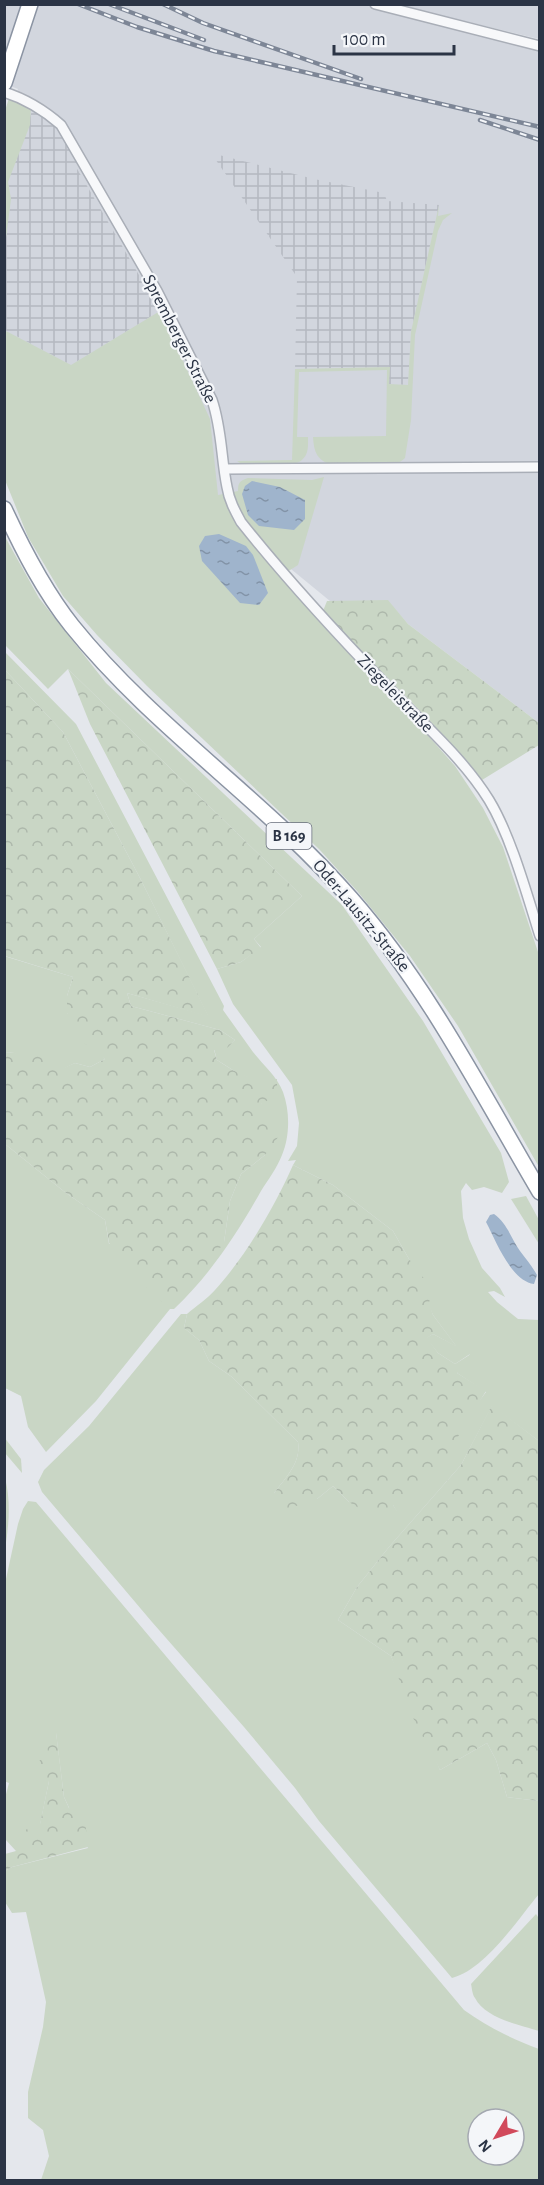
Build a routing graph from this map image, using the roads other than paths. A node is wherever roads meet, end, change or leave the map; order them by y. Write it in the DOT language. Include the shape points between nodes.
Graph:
graph roads {
  1 [pos="30,4"];
  2 [pos="375,4"];
  3 [pos="540,46"];
  4 [pos="4,83"];
  5 [pos="4,92"];
  6 [pos="540,467"];
  7 [pos="225,469"];
  8 [pos="4,508"];
  9 [pos="540,936"];
  10 [pos="540,1192"];
  1 -- 4 [label="highway"];
  2 -- 3 [label="street"];
  5 -- 7 [label="street, Spremberger Straße" via="28,101 61,125 157,291 212,400 219,418"];
  6 -- 7 [label="street"];
  7 -- 9 [label="street, Ziegeleistraße" via="232,505 241,522 347,645 456,758 490,801"];
  8 -- 10 [label="highway, Oder-Lausitz-Straße / B 169" via="49,593 91,648 136,696 312,857 405,966"];
}
